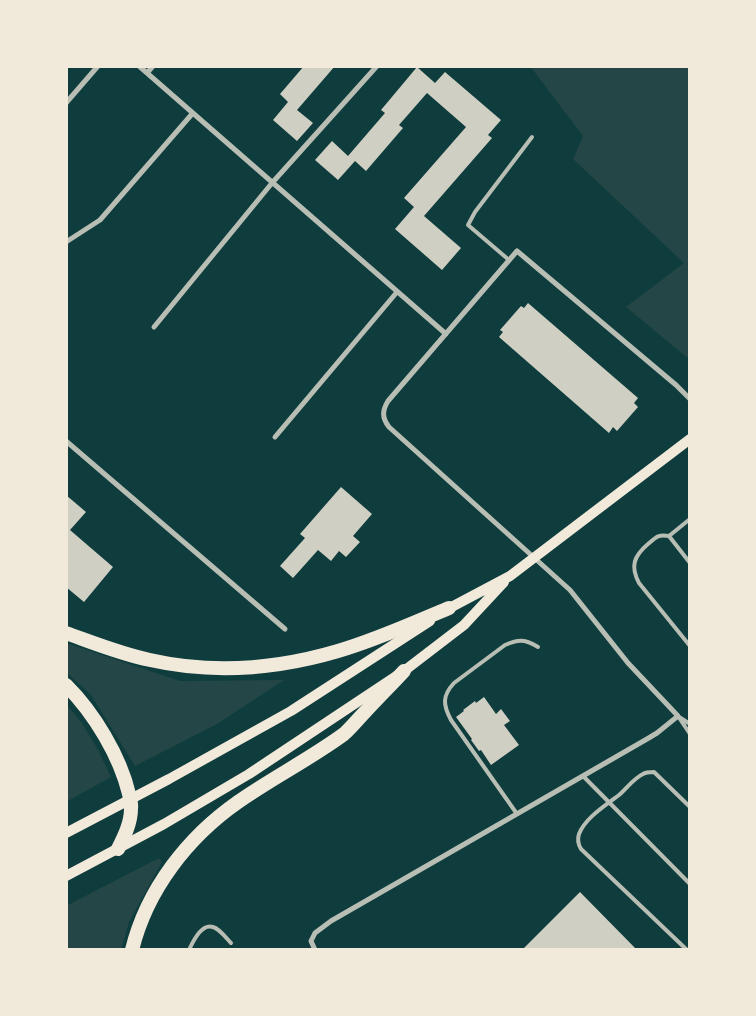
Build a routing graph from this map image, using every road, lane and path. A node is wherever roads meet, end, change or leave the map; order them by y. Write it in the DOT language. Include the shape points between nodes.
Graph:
graph roads {
  1 [pos="98,66"];
  2 [pos="139,66"];
  3 [pos="153,66"];
  4 [pos="377,66"];
  5 [pos="147,73"];
  6 [pos="66,104"];
  7 [pos="192,114"];
  8 [pos="532,137"];
  9 [pos="272,183"];
  10 [pos="66,242"];
  11 [pos="509,260"];
  12 [pos="397,292"];
  13 [pos="154,327"];
  14 [pos="446,334"];
  15 [pos="690,399"];
  16 [pos="275,436"];
  17 [pos="690,439"];
  18 [pos="66,441"];
  19 [pos="690,519"];
  20 [pos="669,536"];
  21 [pos="534,557"];
  22 [pos="690,563"];
  23 [pos="510,576"];
  24 [pos="449,608"];
  25 [pos="285,629"];
  26 [pos="66,633"];
  27 [pos="690,646"];
  28 [pos="538,647"];
  29 [pos="404,671"];
  30 [pos="66,685"];
  31 [pos="678,716"];
  32 [pos="690,724"];
  33 [pos="690,734"];
  34 [pos="583,776"];
  35 [pos="130,800"];
  36 [pos="608,802"];
  37 [pos="690,807"];
  38 [pos="517,814"];
  39 [pos="66,833"];
  40 [pos="118,849"];
  41 [pos="66,876"];
  42 [pos="690,884"];
  43 [pos="232,943"];
  44 [pos="132,950"];
  45 [pos="189,950"];
  46 [pos="314,950"];
  47 [pos="687,950"];
  1 -- 6 [label="street"];
  2 -- 5 [label="street"];
  3 -- 5 [label="street"];
  4 -- 9 [label="street"];
  5 -- 7 [label="street"];
  7 -- 9 [label="street"];
  7 -- 10 [label="street" via="100,220"];
  8 -- 11 [label="lane" via="468,225"];
  9 -- 12 [label="street"];
  9 -- 13 [label="street"];
  11 -- 14 [label="street"];
  11 -- 15 [label="street" via="517,251"];
  12 -- 14 [label="street"];
  12 -- 16 [label="street"];
  14 -- 21 [label="street" via="388,401 384,408 385,421"];
  17 -- 21 [label="main road"];
  18 -- 25 [label="street"];
  19 -- 20 [label="lane"];
  20 -- 22 [label="lane"];
  20 -- 27 [label="lane" via="657,536 639,552 635,560 635,576"];
  21 -- 23 [label="main road"];
  21 -- 31 [label="street" via="570,590 628,663"];
  23 -- 24 [label="main road"];
  23 -- 29 [label="main road" via="464,625"];
  24 -- 26 [label="highway" via="339,651 260,666 211,668 168,664"];
  24 -- 35 [label="main road" via="291,711"];
  28 -- 38 [label="lane" via="523,640 505,645 454,682 445,701 451,720"];
  29 -- 40 [label="main road" via="249,774"];
  29 -- 44 [label="highway" via="345,733 238,802 181,853 152,896"];
  30 -- 35 [label="highway" via="100,729 123,775"];
  31 -- 32 [label="lane"];
  31 -- 33 [label="lane"];
  31 -- 34 [label="street" via="652,736"];
  34 -- 36 [label="lane"];
  34 -- 38 [label="street"];
  35 -- 39 [label="main road"];
  35 -- 40 [label="highway" via="130,818"];
  36 -- 37 [label="lane" via="634,780 654,772"];
  36 -- 42 [label="lane"];
  36 -- 47 [label="lane" via="583,826 578,835 581,849"];
  38 -- 46 [label="street" via="331,921 315,933 311,941"];
  40 -- 41 [label="main road"];
  43 -- 45 [label="lane" via="213,926 208,926 198,934"];
}
